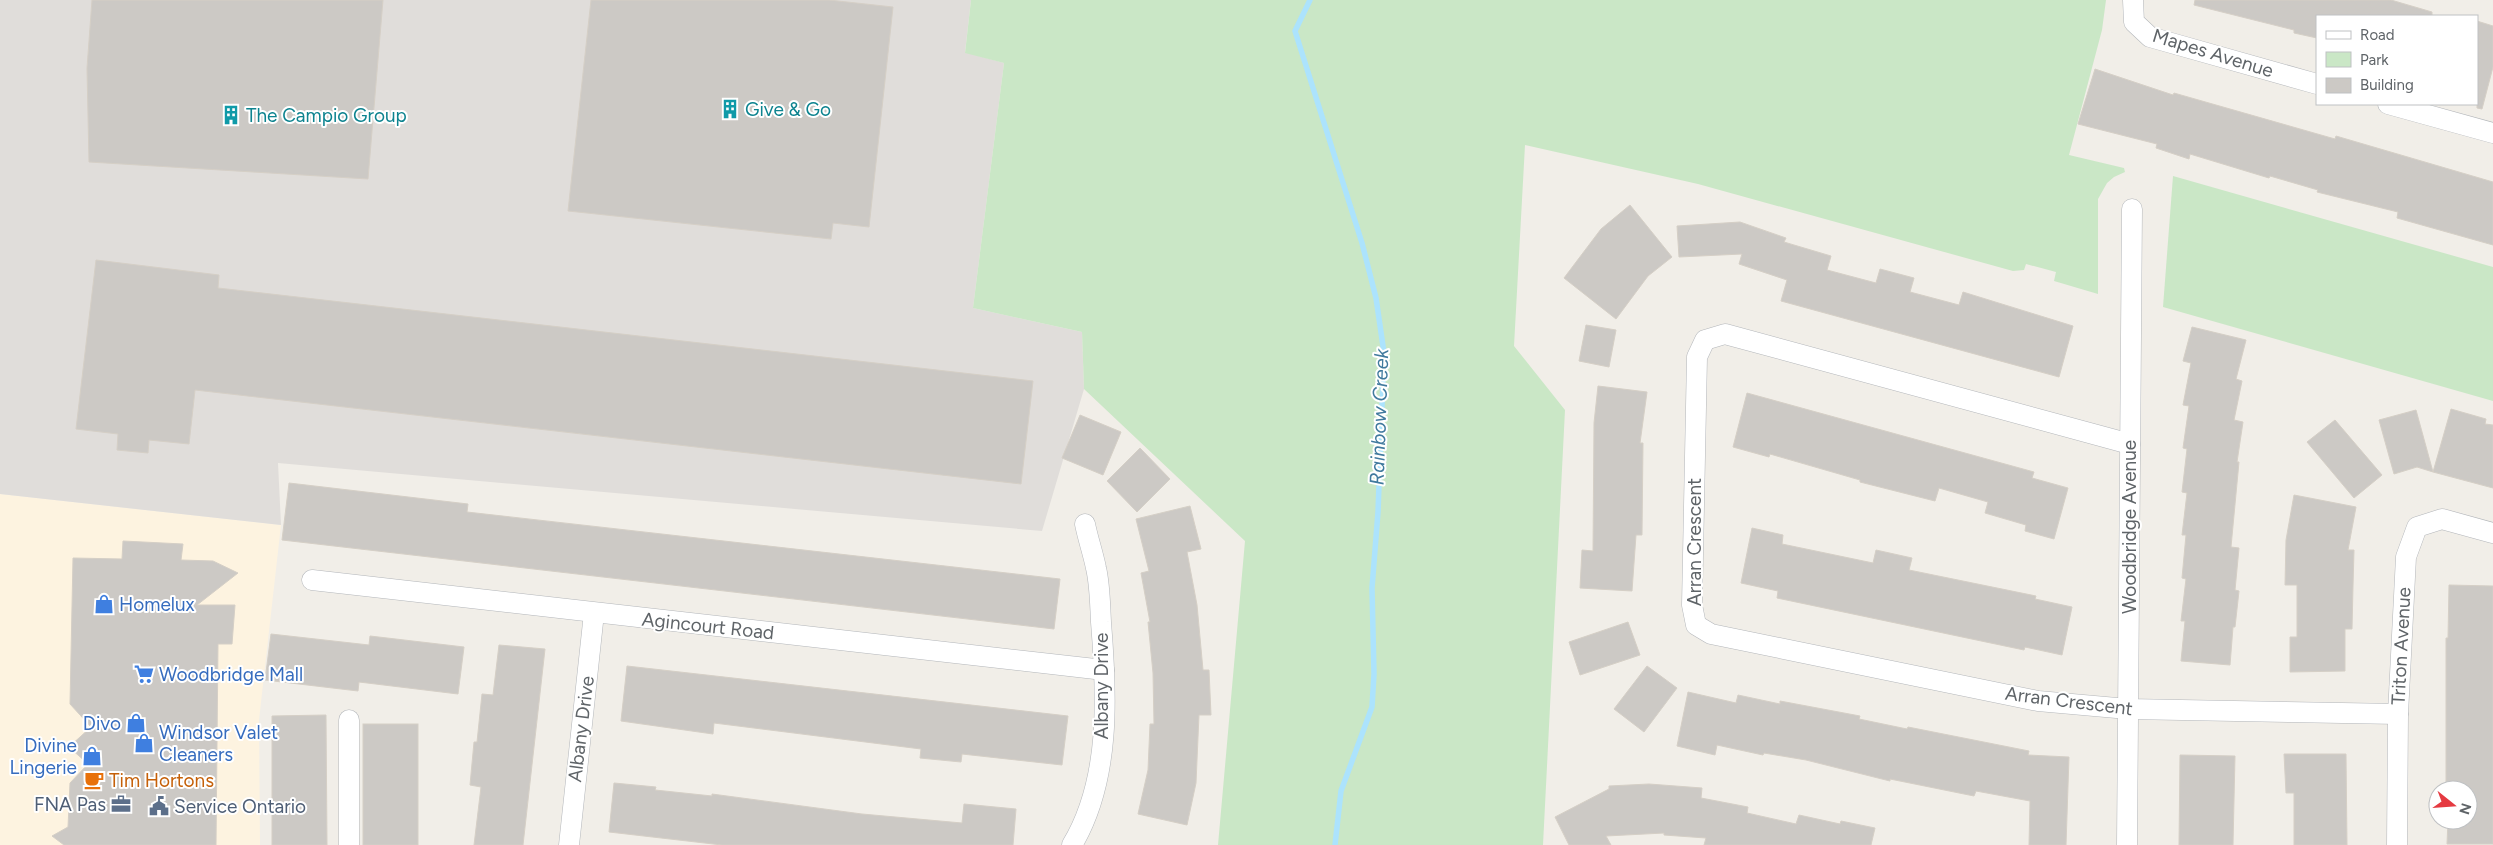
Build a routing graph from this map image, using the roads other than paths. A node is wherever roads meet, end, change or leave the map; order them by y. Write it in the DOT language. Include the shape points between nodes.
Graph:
graph roads {
  1 [pos="2133,0"];
  2 [pos="2316,84"];
  3 [pos="2392,105"];
  4 [pos="2493,133"];
  5 [pos="2132,209"];
  6 [pos="2130,444"];
  7 [pos="1085,524"];
  8 [pos="2493,533"];
  9 [pos="312,580"];
  10 [pos="594,613"];
  11 [pos="1104,670"];
  12 [pos="2128,709"];
  13 [pos="2398,714"];
  14 [pos="349,720"];
  15 [pos="349,845"];
  16 [pos="569,845"];
  17 [pos="1072,845"];
  18 [pos="2127,845"];
  19 [pos="2397,845"];
  1 -- 2 [label="street, Mapes Avenue" via="2134,22 2150,37"];
  3 -- 4 [label="street"];
  5 -- 6 [label="street, Woodbridge Avenue"];
  6 -- 12 [label="street, Woodbridge Avenue"];
  6 -- 12 [label="street, Arran Crescent" via="1725,334 1705,340 1697,357 1692,605 1696,625 1711,634 2038,701"];
  7 -- 11 [label="street, Albany Drive" via="1097,570"];
  8 -- 13 [label="street, Triton Avenue" via="2442,519 2417,527 2406,557"];
  9 -- 10 [label="street, Agincourt Road"];
  10 -- 11 [label="street, Agincourt Road"];
  10 -- 16 [label="street, Albany Drive"];
  11 -- 17 [label="street, Albany Drive" via="1104,721 1097,783 1088,813"];
  12 -- 13 [label="street, Arran Crescent"];
  12 -- 18 [label="street, Woodbridge Avenue"];
  13 -- 19 [label="street, Triton Avenue"];
  14 -- 15 [label="street"];
}
